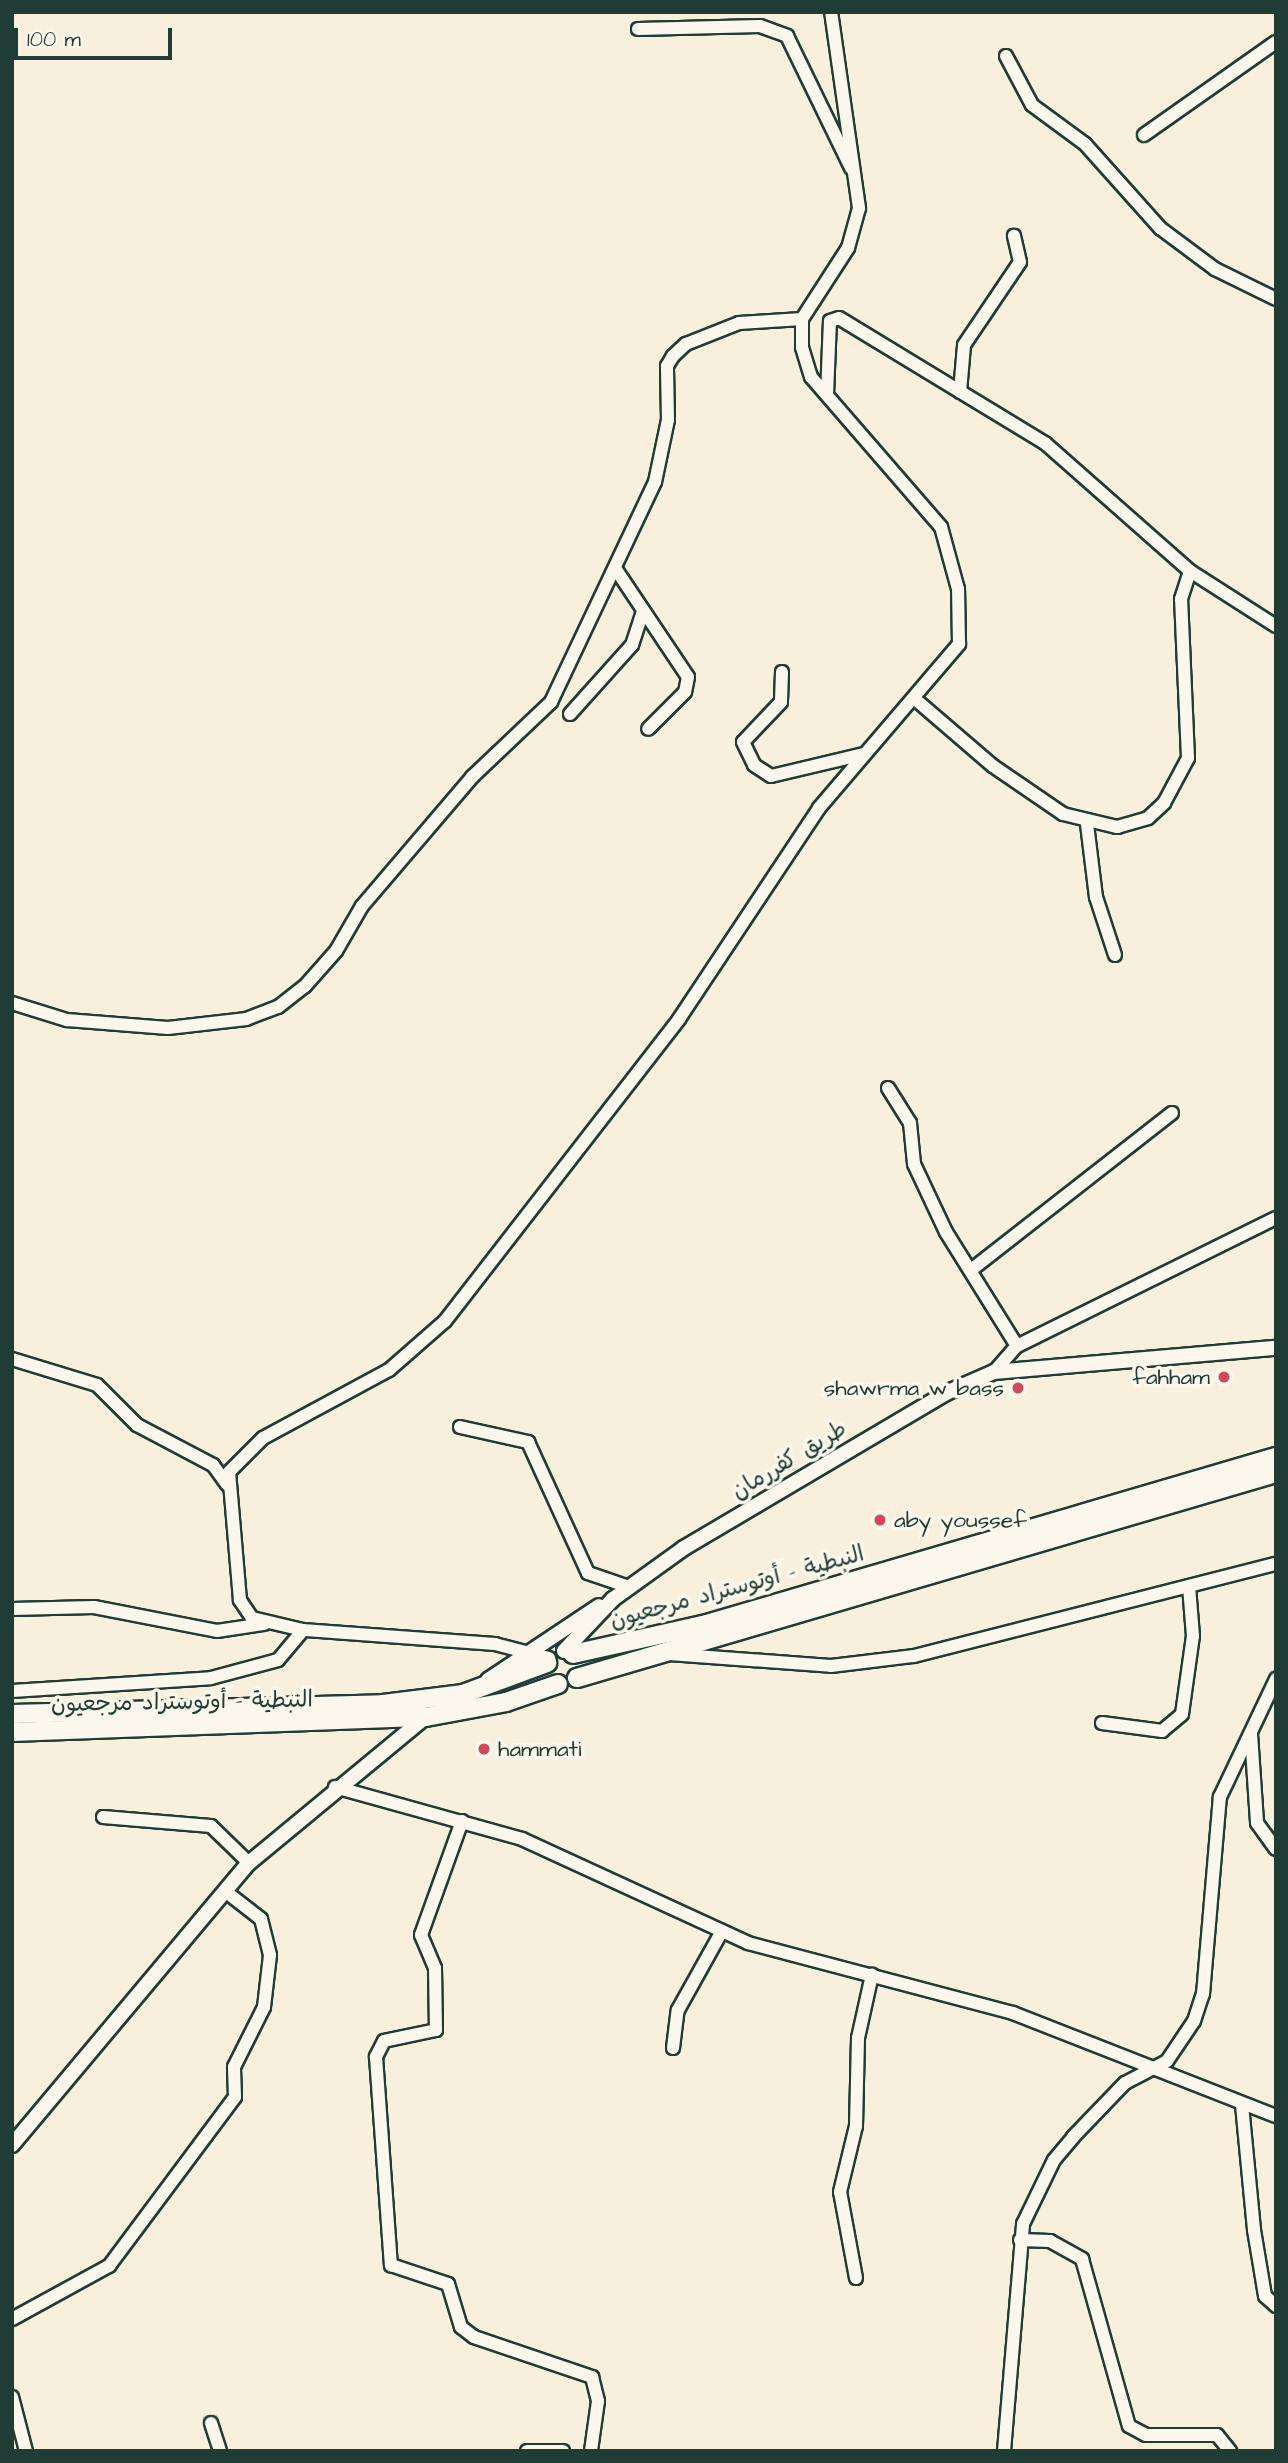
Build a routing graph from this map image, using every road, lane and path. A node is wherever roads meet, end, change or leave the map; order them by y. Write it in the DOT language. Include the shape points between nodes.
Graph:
graph roads {
  1 [pos="831,12"];
  2 [pos="638,29"];
  3 [pos="1276,42"];
  4 [pos="1006,56"];
  5 [pos="1144,135"];
  6 [pos="856,178"];
  7 [pos="1014,236"];
  8 [pos="1276,299"];
  9 [pos="802,318"];
  10 [pos="960,392"];
  11 [pos="827,395"];
  12 [pos="615,568"];
  13 [pos="1190,571"];
  14 [pos="643,611"];
  15 [pos="1276,626"];
  16 [pos="782,672"];
  17 [pos="915,699"];
  18 [pos="570,714"];
  19 [pos="648,729"];
  20 [pos="864,754"];
  21 [pos="1087,824"];
  22 [pos="1115,955"];
  23 [pos="12,1003"];
  24 [pos="888,1088"];
  25 [pos="1172,1113"];
  26 [pos="1276,1219"];
  27 [pos="971,1270"];
  28 [pos="1017,1346"];
  29 [pos="1276,1348"];
  30 [pos="12,1359"];
  31 [pos="994,1372"];
  32 [pos="460,1427"];
  33 [pos="1276,1457"];
  34 [pos="1276,1473"];
  35 [pos="228,1484"];
  36 [pos="1276,1564"];
  37 [pos="1189,1586"];
  38 [pos="629,1587"];
  39 [pos="613,1599"];
  40 [pos="12,1609"];
  41 [pos="264,1624"];
  42 [pos="303,1630"];
  43 [pos="531,1652"];
  44 [pos="664,1653"];
  45 [pos="558,1656"];
  46 [pos="577,1678"];
  47 [pos="1276,1679"];
  48 [pos="558,1684"];
  49 [pos="480,1686"];
  50 [pos="119,1687"];
  51 [pos="12,1691"];
  52 [pos="463,1694"];
  53 [pos="120,1712"];
  54 [pos="12,1714"];
  55 [pos="426,1717"];
  56 [pos="1102,1723"];
  57 [pos="1251,1730"];
  58 [pos="12,1732"];
  59 [pos="335,1787"];
  60 [pos="103,1816"];
  61 [pos="462,1821"];
  62 [pos="1276,1849"];
  63 [pos="249,1863"];
  64 [pos="225,1891"];
  65 [pos="722,1931"];
  66 [pos="872,1975"];
  67 [pos="673,2048"];
  68 [pos="1160,2066"];
  69 [pos="1242,2105"];
  70 [pos="1274,2111"];
  71 [pos="12,2145"];
  72 [pos="1020,2240"];
  73 [pos="856,2278"];
  74 [pos="1276,2306"];
  75 [pos="12,2319"];
  76 [pos="12,2397"];
  77 [pos="211,2423"];
  78 [pos="26,2451"];
  79 [pos="219,2451"];
  80 [pos="527,2451"];
  81 [pos="562,2451"];
  82 [pos="591,2451"];
  83 [pos="1004,2451"];
  84 [pos="1230,2451"];
  1 -- 6 [label="street"];
  2 -- 6 [label="street" via="761,26 787,36"];
  3 -- 5 [label="street"];
  4 -- 8 [label="street" via="1032,105 1085,144 1160,228 1215,269"];
  6 -- 9 [label="street" via="855,232"];
  7 -- 10 [label="street" via="1020,262 964,345"];
  9 -- 11 [label="street" via="806,364"];
  9 -- 12 [label="street" via="739,323 673,356 667,366 663,452"];
  10 -- 11 [label="street" via="834,318"];
  10 -- 13 [label="street" via="1061,455"];
  11 -- 17 [label="street" via="925,503 950,547 961,610 960,644"];
  12 -- 14 [label="street"];
  12 -- 23 [label="street" via="551,702 472,777 362,906 337,951 278,1007 219,1025 168,1028 67,1020"];
  13 -- 15 [label="street"];
  13 -- 21 [label="street" via="1181,599 1188,758 1164,803 1148,818 1117,827"];
  14 -- 18 [label="street" via="632,645"];
  14 -- 19 [label="street" via="688,677 685,692"];
  16 -- 20 [label="street" via="781,702 743,742 754,765 768,777"];
  17 -- 20 [label="street"];
  17 -- 21 [label="street" via="993,766"];
  20 -- 35 [label="street" via="801,832 679,1019 465,1298 389,1370 251,1447 235,1460"];
  21 -- 22 [label="street" via="1096,897"];
  24 -- 27 [label="street" via="910,1123 914,1164"];
  25 -- 27 [label="street"];
  26 -- 28 [label="street"];
  27 -- 28 [label="street"];
  28 -- 31 [label="street"];
  29 -- 31 [label="main road, طريق كفررمان"];
  30 -- 35 [label="street" via="97,1385 137,1425 213,1465"];
  31 -- 38 [label="main road, طريق كفررمان" via="899,1420"];
  32 -- 38 [label="street" via="528,1442 587,1573"];
  33 -- 45 [label="highway, النبطية - أوتوستراد مرجعيون" via="706,1624"];
  34 -- 44 [label="highway, النبطية - أوتوستراد مرجعيون"];
  35 -- 41 [label="street" via="240,1600"];
  36 -- 37 [label="street"];
  37 -- 44 [label="street" via="863,1663 785,1664"];
  37 -- 56 [label="street" via="1193,1636 1182,1714 1162,1731"];
  38 -- 39 [label="main road, طريق كفررمان"];
  39 -- 43 [label="main road"];
  39 -- 45 [label="main road, طريق كفررمان"];
  40 -- 41 [label="street" via="93,1607 217,1631"];
  41 -- 42 [label="street"];
  42 -- 43 [label="street"];
  42 -- 50 [label="street" via="278,1660 263,1666"];
  43 -- 45 [label="street"];
  43 -- 49 [label="main road"];
  44 -- 46 [label="highway, النبطية - أوتوستراد مرجعيون"];
  45 -- 46 [label="highway"];
  45 -- 48 [label="highway"];
  45 -- 49 [label="highway, النبطية - أوتوستراد مرجعيون"];
  46 -- 48 [label="highway, النبطية - أوتوستراد مرجعيون"];
  47 -- 57 [label="street"];
  48 -- 55 [label="highway, النبطية - أوتوستراد مرجعيون" via="506,1702"];
  49 -- 52 [label="highway, النبطية - أوتوستراد مرجعيون"];
  50 -- 51 [label="street"];
  50 -- 53 [label="street"];
  52 -- 53 [label="highway, النبطية - أوتوستراد مرجعيون" via="383,1704"];
  52 -- 55 [label="main road"];
  53 -- 54 [label="highway, النبطية - أوتوستراد مرجعيون"];
  55 -- 58 [label="highway, النبطية - أوتوستراد مرجعيون"];
  55 -- 59 [label="main road"];
  57 -- 62 [label="street" via="1257,1823"];
  57 -- 68 [label="street" via="1213,1828 1203,1994 1189,2031"];
  59 -- 61 [label="street"];
  59 -- 63 [label="main road"];
  60 -- 63 [label="street" via="211,1826"];
  61 -- 65 [label="street" via="573,1858"];
  61 -- 82 [label="street" via="421,1935 435,1968 436,2030 384,2041 376,2057 391,2265 448,2284 461,2327 474,2337 592,2377 598,2401"];
  63 -- 64 [label="main road"];
  64 -- 71 [label="main road"];
  64 -- 75 [label="street" via="261,1919 270,1955 264,2007 234,2067 235,2097 109,2266"];
  65 -- 66 [label="street"];
  65 -- 67 [label="street" via="678,2010"];
  66 -- 68 [label="street" via="1013,2013"];
  66 -- 73 [label="street" via="858,2038 856,2126 840,2192"];
  68 -- 69 [label="street"];
  68 -- 72 [label="street" via="1125,2083 1054,2160"];
  69 -- 70 [label="street"];
  69 -- 74 [label="street" via="1265,2296"];
  72 -- 83 [label="street" via="1014,2380"];
  72 -- 84 [label="street" via="1049,2241 1082,2259 1129,2426 1146,2435 1217,2435"];
  76 -- 78 [label="street"];
  77 -- 79 [label="street"];
  80 -- 81 [label="street"];
}
